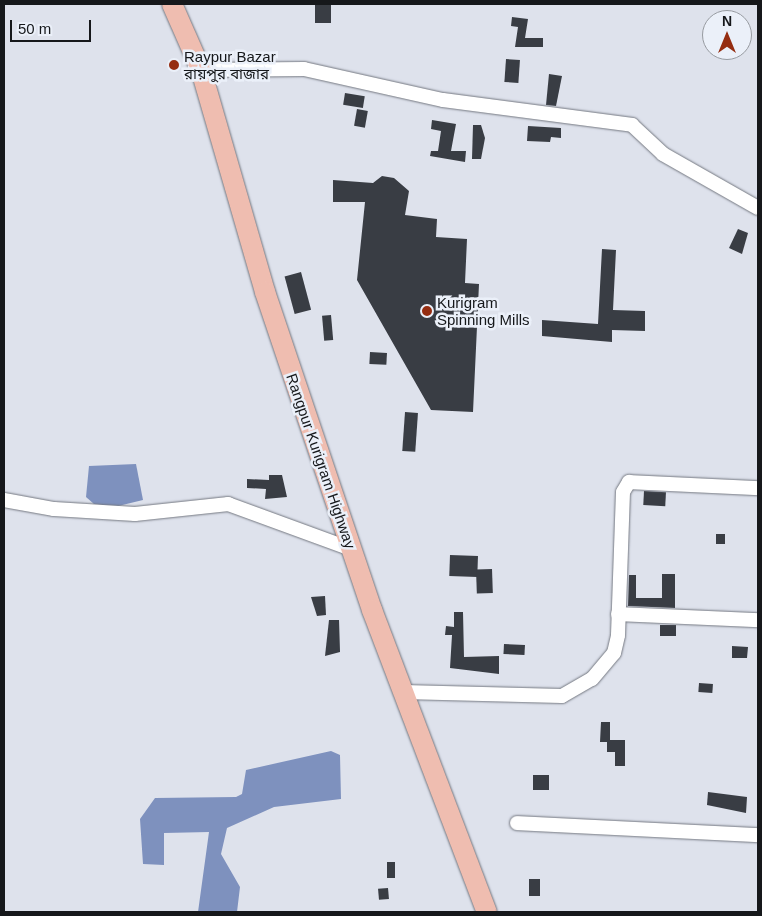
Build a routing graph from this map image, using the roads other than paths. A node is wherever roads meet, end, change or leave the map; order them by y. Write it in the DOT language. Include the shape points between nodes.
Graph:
graph roads {
  1 [pos="172,4"];
  2 [pos="201,70"];
  3 [pos="758,208"];
  4 [pos="758,488"];
  5 [pos="4,500"];
  6 [pos="351,548"];
  7 [pos="618,614"];
  8 [pos="758,620"];
  9 [pos="403,692"];
  10 [pos="517,823"];
  11 [pos="758,835"];
  12 [pos="488,912"];
  1 -- 2 [label="highway, Rangpur Kurigram Highway"];
  2 -- 3 [label="street" via="304,69 443,100 632,125 662,154"];
  2 -- 6 [label="highway, Rangpur Kurigram Highway" via="265,292"];
  4 -- 7 [label="street" via="629,482 623,492"];
  5 -- 6 [label="street" via="54,509 134,514 228,504"];
  6 -- 9 [label="highway, Rangpur Kurigram Highway"];
  7 -- 8 [label="street"];
  7 -- 9 [label="street" via="614,653 592,679 562,696"];
  9 -- 12 [label="highway, Rangpur Kurigram Highway"];
  10 -- 11 [label="street"];
}
